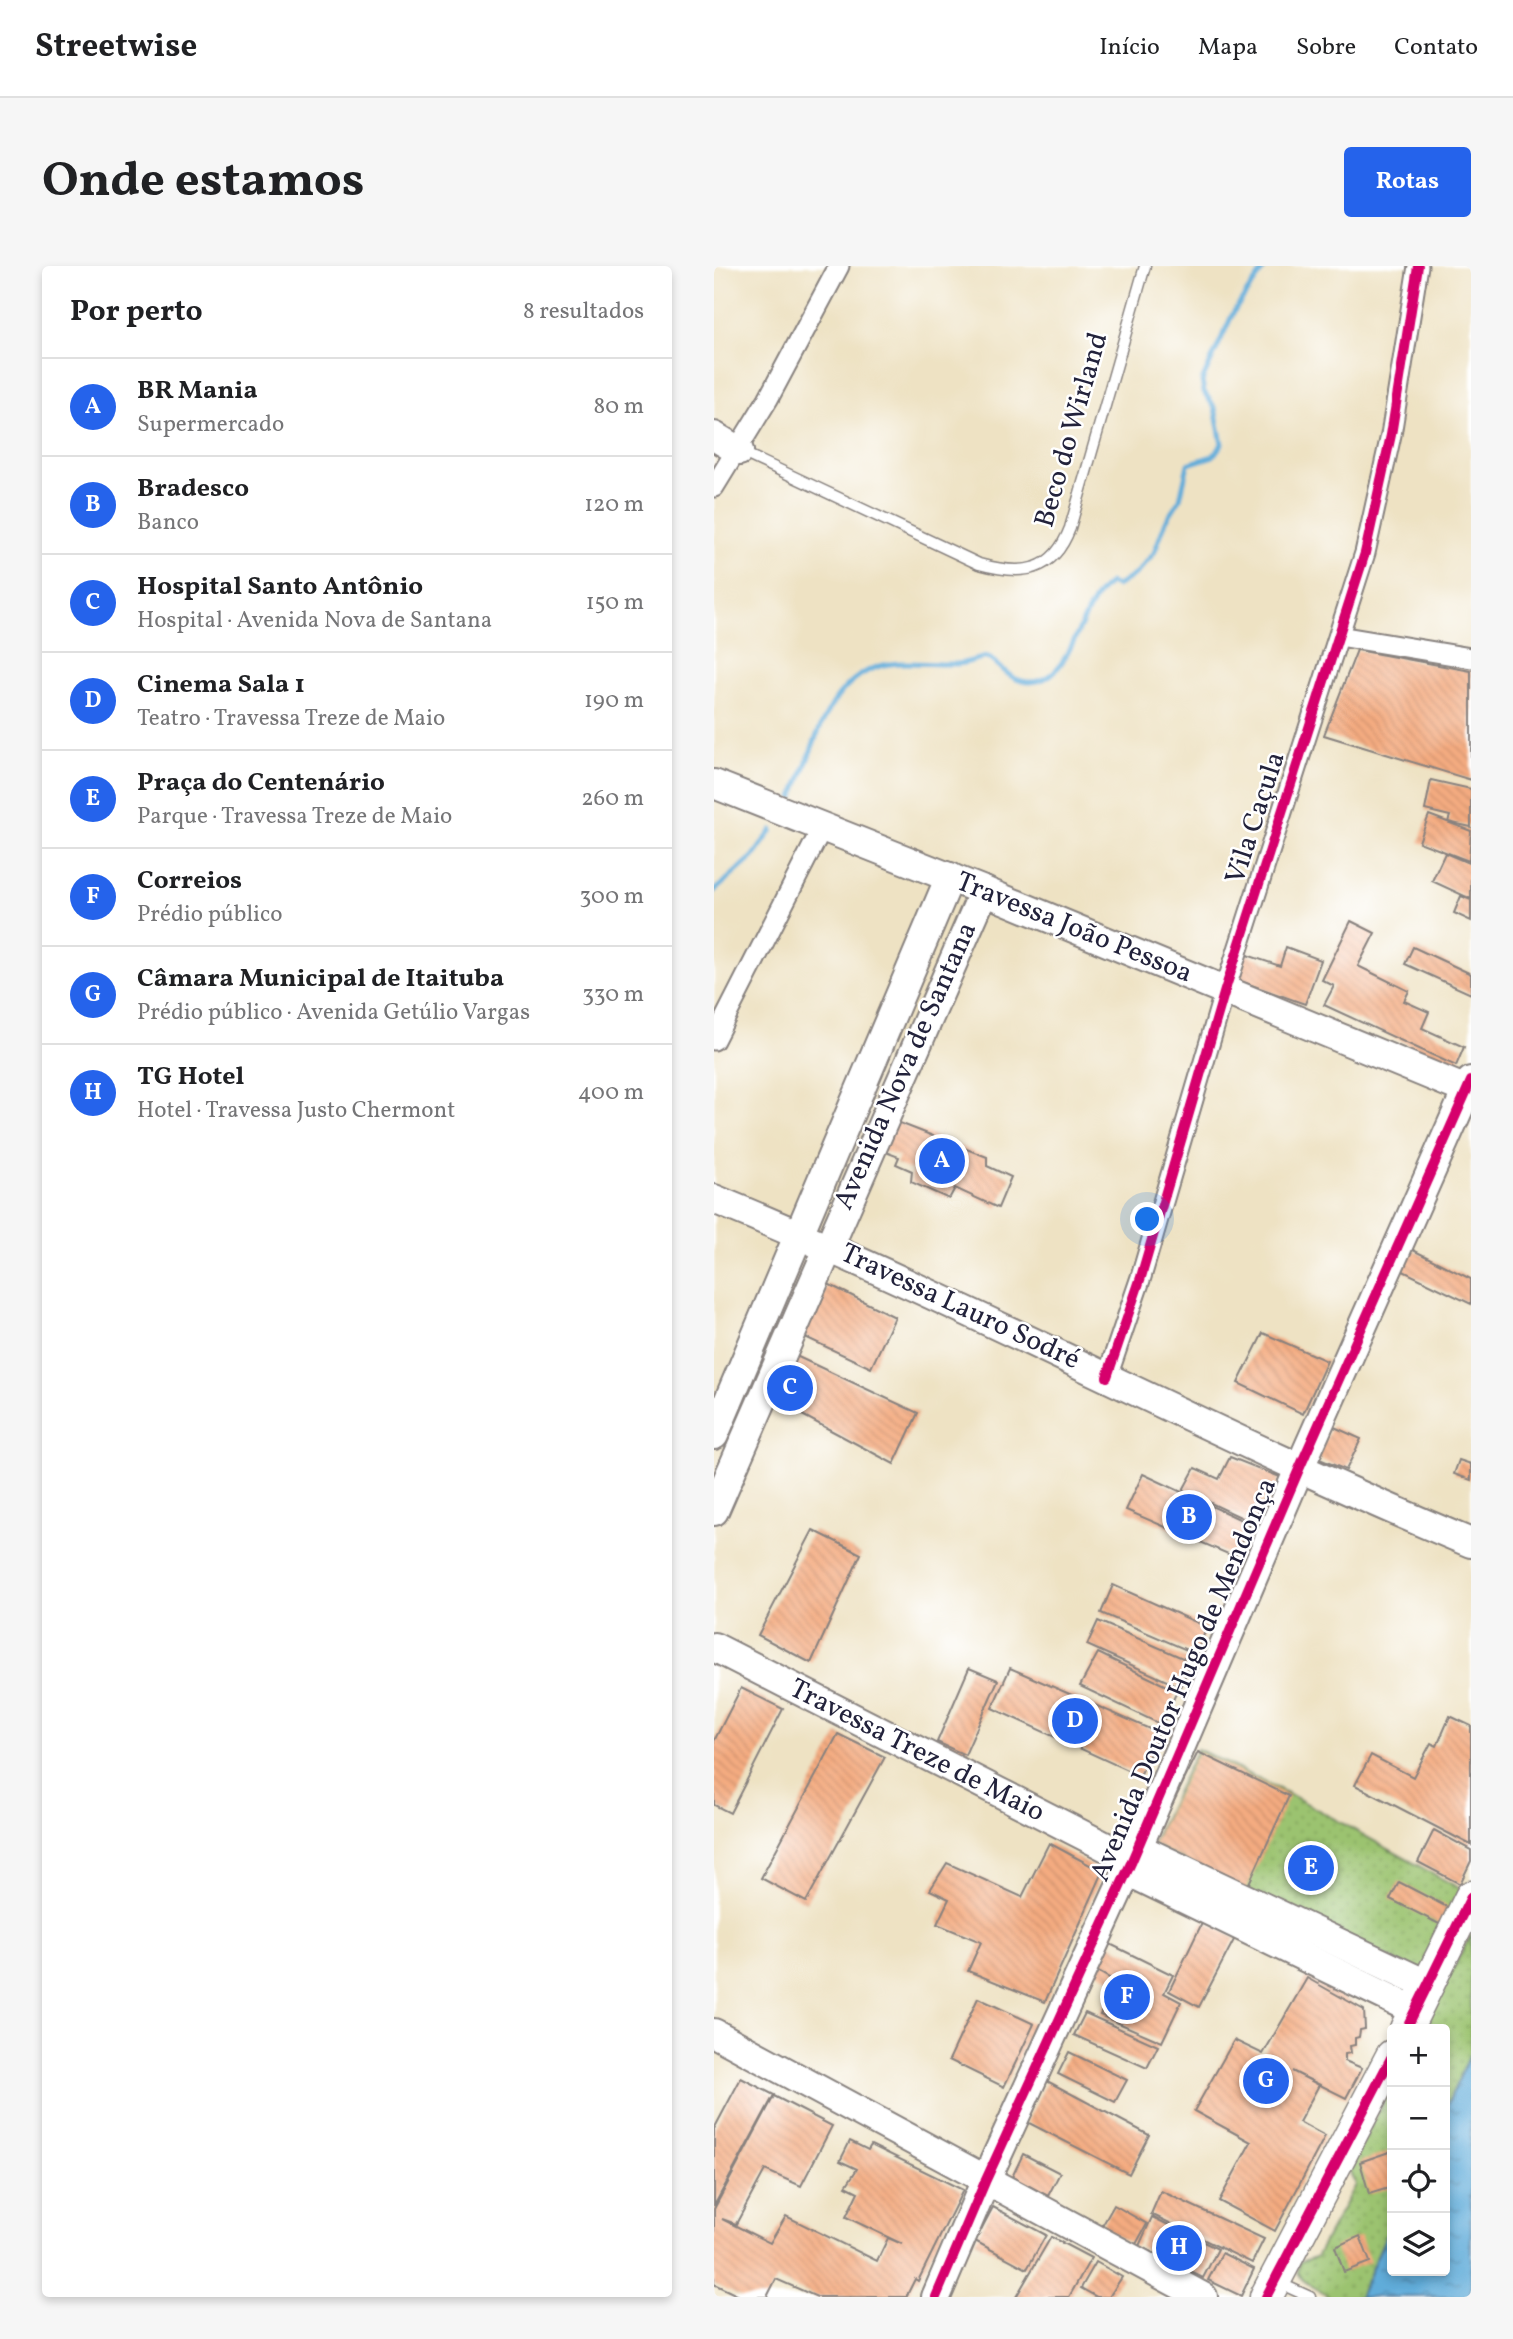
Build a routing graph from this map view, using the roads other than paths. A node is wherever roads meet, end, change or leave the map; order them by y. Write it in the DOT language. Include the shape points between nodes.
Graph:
graph roads {
  1 [pos="839,266"];
  2 [pos="1145,266"];
  3 [pos="1418,266"];
  4 [pos="714,436"];
  5 [pos="739,451"];
  6 [pos="714,487"];
  7 [pos="1339,636"];
  8 [pos="1471,658"];
  9 [pos="714,785"];
  10 [pos="822,828"];
  11 [pos="950,877"];
  12 [pos="984,891"];
  13 [pos="1224,990"];
  14 [pos="714,1040"];
  15 [pos="1470,1088"];
  16 [pos="861,1092"];
  17 [pos="889,1105"];
  18 [pos="714,1199"];
  19 [pos="798,1233"];
  20 [pos="827,1245"];
  21 [pos="1107,1377"];
  22 [pos="714,1437"];
  23 [pos="740,1450"];
  24 [pos="1300,1467"];
  25 [pos="714,1511"];
  26 [pos="1471,1543"];
  27 [pos="714,1647"];
  28 [pos="1128,1858"];
  29 [pos="1471,1897"];
  30 [pos="1417,2008"];
  31 [pos="714,2033"];
  32 [pos="1387,2066"];
  33 [pos="985,2182"];
  34 [pos="1271,2289"];
  35 [pos="936,2297"];
  36 [pos="1203,2297"];
  37 [pos="1311,2297"];
  1 -- 5 [label="street"];
  2 -- 5 [label="lane, Beco do Wirland" via="1070,528 1059,552 1043,565 1011,570 979,564"];
  3 -- 7 [label="street, Vila Caçula" via="1380,493"];
  4 -- 5 [label="street"];
  5 -- 6 [label="street"];
  7 -- 8 [label="street"];
  7 -- 13 [label="street, Vila Caçula"];
  9 -- 10 [label="street, Travessa João Pessoa"];
  10 -- 11 [label="street, Travessa João Pessoa"];
  10 -- 14 [label="street"];
  11 -- 12 [label="street, Travessa João Pessoa"];
  11 -- 16 [label="street, Avenida Nova de Santana"];
  12 -- 13 [label="street, Travessa João Pessoa"];
  12 -- 17 [label="street, Avenida Nova de Santana"];
  13 -- 15 [label="street, Travessa João Pessoa"];
  13 -- 21 [label="street, Vila Caçula" via="1141,1277"];
  15 -- 24 [label="street, Avenida Doutor Hugo de Mendonça"];
  16 -- 17 [label="street"];
  16 -- 19 [label="street, Avenida Nova de Santana"];
  17 -- 20 [label="street, Avenida Nova de Santana"];
  18 -- 19 [label="street, Travessa Lauro Sodré"];
  19 -- 20 [label="street, Travessa Lauro Sodré"];
  19 -- 22 [label="street, Avenida Nova de Santana"];
  20 -- 21 [label="street, Travessa Lauro Sodré"];
  20 -- 23 [label="street, Avenida Nova de Santana"];
  21 -- 24 [label="street, Travessa Lauro Sodré"];
  22 -- 23 [label="street"];
  23 -- 25 [label="street, Avenida Nova de Santana"];
  24 -- 26 [label="street, Travessa Lauro Sodré"];
  24 -- 28 [label="street, Avenida Doutor Hugo de Mendonça"];
  27 -- 28 [label="street, Travessa Treze de Maio"];
  28 -- 30 [label="street, Travessa Treze de Maio" via="1255,1918"];
  28 -- 33 [label="street, Avenida Doutor Hugo de Mendonça"];
  29 -- 30 [label="main road"];
  31 -- 33 [label="street"];
  32 -- 34 [label="main road"];
  33 -- 35 [label="street, Avenida Doutor Hugo de Mendonça"];
  33 -- 36 [label="street"];
  34 -- 37 [label="lane"];
}
